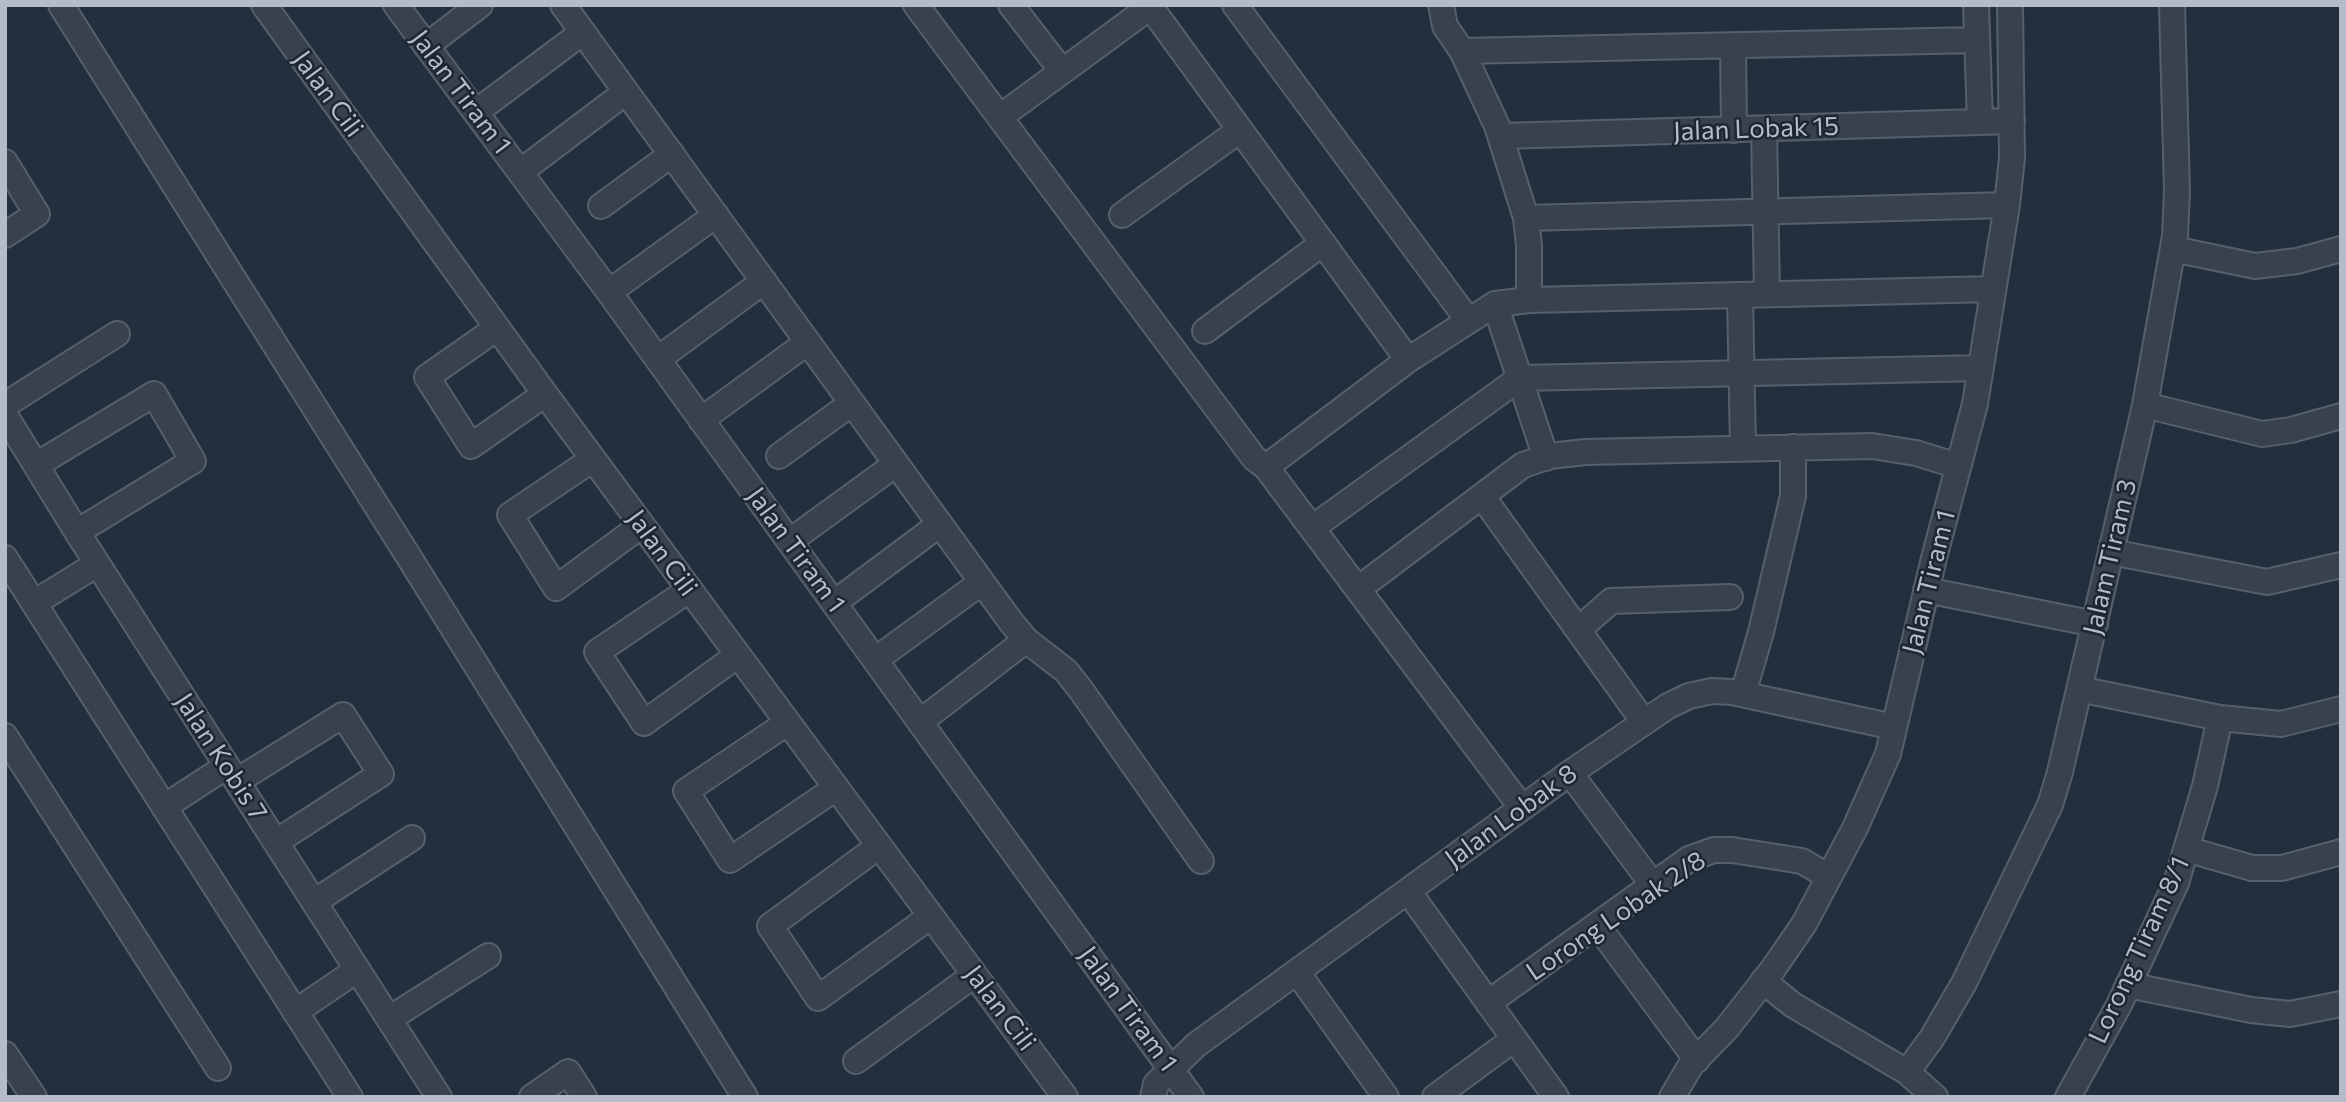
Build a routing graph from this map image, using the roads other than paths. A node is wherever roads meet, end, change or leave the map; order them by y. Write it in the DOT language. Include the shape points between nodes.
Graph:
graph roads {
  1 [pos="61,5"];
  2 [pos="264,5"];
  3 [pos="396,5"];
  4 [pos="480,5"];
  5 [pos="563,5"];
  6 [pos="916,5"];
  7 [pos="1011,5"];
  8 [pos="1234,5"];
  9 [pos="1441,5"];
  10 [pos="1976,5"];
  11 [pos="2010,5"];
  12 [pos="2172,5"];
  13 [pos="1149,6"];
  14 [pos="583,32"];
  15 [pos="1977,40"];
  16 [pos="426,46"];
  17 [pos="1733,46"];
  18 [pos="1462,51"];
  19 [pos="1062,71"];
  20 [pos="626,92"];
  21 [pos="476,112"];
  22 [pos="1000,117"];
  23 [pos="2012,121"];
  24 [pos="1980,122"];
  25 [pos="1764,129"];
  26 [pos="1240,130"];
  27 [pos="1734,130"];
  28 [pos="1501,136"];
  29 [pos="672,154"];
  30 [pos="5,162"];
  31 [pos="520,172"];
  32 [pos="2007,205"];
  33 [pos="601,206"];
  34 [pos="1766,213"];
  35 [pos="716,215"];
  36 [pos="1122,215"];
  37 [pos="1526,218"];
  38 [pos="5,235"];
  39 [pos="1322,243"];
  40 [pos="2172,249"];
  41 [pos="2341,249"];
  42 [pos="764,281"];
  43 [pos="1993,289"];
  44 [pos="609,292"];
  45 [pos="1767,294"];
  46 [pos="1740,295"];
  47 [pos="1529,300"];
  48 [pos="1495,304"];
  49 [pos="1468,320"];
  50 [pos="497,328"];
  51 [pos="1205,331"];
  52 [pos="117,334"];
  53 [pos="808,342"];
  54 [pos="658,359"];
  55 [pos="1408,360"];
  56 [pos="1981,368"];
  57 [pos="1741,373"];
  58 [pos="1520,379"];
  59 [pos="545,394"];
  60 [pos="852,403"];
  61 [pos="5,405"];
  62 [pos="2146,405"];
  63 [pos="5,415"];
  64 [pos="2341,416"];
  65 [pos="701,420"];
  66 [pos="1793,447"];
  67 [pos="1743,448"];
  68 [pos="779,456"];
  69 [pos="1546,458"];
  70 [pos="593,459"];
  71 [pos="896,464"];
  72 [pos="36,465"];
  73 [pos="1958,466"];
  74 [pos="1266,467"];
  75 [pos="1482,496"];
  76 [pos="940,524"];
  77 [pos="642,525"];
  78 [pos="1312,528"];
  79 [pos="77,532"];
  80 [pos="789,541"];
  81 [pos="2111,552"];
  82 [pos="5,558"];
  83 [pos="97,564"];
  84 [pos="2341,565"];
  85 [pos="982,582"];
  86 [pos="1358,589"];
  87 [pos="689,590"];
  88 [pos="1926,590"];
  89 [pos="1730,597"];
  90 [pos="34,603"];
  91 [pos="834,603"];
  92 [pos="2095,624"];
  93 [pos="1578,630"];
  94 [pos="1026,640"];
  95 [pos="738,655"];
  96 [pos="875,660"];
  97 [pos="2079,689"];
  98 [pos="1743,694"];
  99 [pos="2341,709"];
  100 [pos="2220,718"];
  101 [pos="920,722"];
  102 [pos="1644,722"];
  103 [pos="788,723"];
  104 [pos="1894,727"];
  105 [pos="5,736"];
  106 [pos="1570,773"];
  107 [pos="232,774"];
  108 [pos="836,788"];
  109 [pos="164,807"];
  110 [pos="1522,808"];
  111 [pos="412,838"];
  112 [pos="276,842"];
  113 [pos="879,846"];
  114 [pos="2186,849"];
  115 [pos="2341,852"];
  116 [pos="1201,861"];
  117 [pos="1829,877"];
  118 [pos="1653,885"];
  119 [pos="1408,891"];
  120 [pos="314,902"];
  121 [pos="932,916"];
  122 [pos="1597,925"];
  123 [pos="488,956"];
  124 [pos="358,970"];
  125 [pos="1297,972"];
  126 [pos="974,975"];
  127 [pos="1763,981"];
  128 [pos="2129,985"];
  129 [pos="1488,1003"];
  130 [pos="2341,1004"];
  131 [pos="295,1012"];
  132 [pos="389,1019"];
  133 [pos="1514,1039"];
  134 [pos="5,1054"];
  135 [pos="1696,1060"];
  136 [pos="856,1061"];
  137 [pos="218,1068"];
  138 [pos="1171,1068"];
  139 [pos="1907,1072"];
  140 [pos="34,1097"];
  141 [pos="350,1097"];
  142 [pos="439,1097"];
  143 [pos="532,1097"];
  144 [pos="584,1097"];
  145 [pos="745,1097"];
  146 [pos="1065,1097"];
  147 [pos="1153,1097"];
  148 [pos="1191,1097"];
  149 [pos="1386,1097"];
  150 [pos="1435,1097"];
  151 [pos="1556,1097"];
  152 [pos="1672,1097"];
  153 [pos="1935,1097"];
  154 [pos="2068,1097"];
  1 -- 145 [label="street"];
  2 -- 50 [label="street, Jalan Cili"];
  3 -- 16 [label="street, Jalan Tiram 1"];
  4 -- 16 [label="street"];
  5 -- 14 [label="street"];
  6 -- 22 [label="street"];
  7 -- 19 [label="street"];
  8 -- 49 [label="street"];
  9 -- 18 [label="street" via="1445,26"];
  10 -- 15 [label="street"];
  11 -- 23 [label="street, Jalan Tiram 1"];
  12 -- 40 [label="street, Jalam Tiram 3" via="2177,191"];
  13 -- 19 [label="street"];
  13 -- 26 [label="street"];
  14 -- 20 [label="street"];
  14 -- 21 [label="street"];
  15 -- 17 [label="street"];
  15 -- 24 [label="street"];
  16 -- 21 [label="street, Jalan Tiram 1"];
  17 -- 18 [label="street"];
  17 -- 27 [label="street"];
  18 -- 28 [label="street"];
  19 -- 22 [label="street"];
  20 -- 29 [label="street"];
  20 -- 31 [label="street"];
  21 -- 31 [label="street, Jalan Tiram 1"];
  22 -- 74 [label="street" via="1254,458"];
  23 -- 24 [label="street, Jalan Lobak 15"];
  23 -- 32 [label="street, Jalan Tiram 1"];
  24 -- 25 [label="street, Jalan Lobak 15"];
  25 -- 27 [label="street, Jalan Lobak 15"];
  25 -- 34 [label="street"];
  26 -- 36 [label="street"];
  26 -- 39 [label="street"];
  27 -- 28 [label="street, Jalan Lobak 15"];
  28 -- 37 [label="street"];
  29 -- 33 [label="street"];
  29 -- 35 [label="street"];
  30 -- 38 [label="street" via="37,214"];
  31 -- 44 [label="street, Jalan Tiram 1"];
  32 -- 34 [label="street"];
  32 -- 43 [label="street, Jalan Tiram 1"];
  34 -- 37 [label="street"];
  34 -- 45 [label="street"];
  35 -- 42 [label="street"];
  35 -- 44 [label="street"];
  37 -- 47 [label="street"];
  39 -- 51 [label="street"];
  39 -- 55 [label="street"];
  40 -- 41 [label="street" via="2255,266"];
  40 -- 62 [label="street, Jalam Tiram 3"];
  42 -- 53 [label="street"];
  42 -- 54 [label="street"];
  43 -- 45 [label="street"];
  43 -- 56 [label="street, Jalan Tiram 1"];
  44 -- 54 [label="street, Jalan Tiram 1"];
  45 -- 46 [label="street"];
  46 -- 47 [label="street"];
  46 -- 57 [label="street"];
  47 -- 48 [label="street"];
  48 -- 49 [label="street"];
  48 -- 58 [label="street"];
  49 -- 55 [label="street"];
  50 -- 59 [label="street, Jalan Cili"];
  50 -- 59 [label="street" via="427,377 471,446"];
  52 -- 61 [label="street"];
  53 -- 60 [label="street"];
  53 -- 65 [label="street"];
  54 -- 65 [label="street, Jalan Tiram 1"];
  55 -- 74 [label="street"];
  56 -- 57 [label="street"];
  56 -- 73 [label="street, Jalan Tiram 1"];
  57 -- 58 [label="street"];
  57 -- 67 [label="street"];
  58 -- 69 [label="street"];
  58 -- 78 [label="street"];
  59 -- 70 [label="street, Jalan Cili"];
  60 -- 68 [label="street"];
  60 -- 71 [label="street"];
  62 -- 64 [label="street" via="2262,434"];
  62 -- 81 [label="street, Jalam Tiram 3"];
  63 -- 72 [label="street, Jalan Kobis 7"];
  65 -- 80 [label="street, Jalan Tiram 1"];
  66 -- 67 [label="street"];
  66 -- 73 [label="street" via="1872,446"];
  66 -- 98 [label="street" via="1793,496"];
  67 -- 69 [label="street" via="1585,452"];
  69 -- 75 [label="street" via="1522,465"];
  70 -- 77 [label="street, Jalan Cili"];
  70 -- 77 [label="street" via="510,515 556,588"];
  71 -- 76 [label="street"];
  71 -- 80 [label="street"];
  72 -- 79 [label="street, Jalan Kobis 7"];
  72 -- 79 [label="street" via="154,394 193,460"];
  73 -- 88 [label="street, Jalan Tiram 1"];
  74 -- 78 [label="street"];
  75 -- 86 [label="street"];
  75 -- 93 [label="street"];
  76 -- 85 [label="street"];
  76 -- 91 [label="street"];
  77 -- 87 [label="street, Jalan Cili"];
  78 -- 86 [label="street"];
  79 -- 83 [label="street, Jalan Kobis 7"];
  80 -- 91 [label="street, Jalan Tiram 1"];
  81 -- 84 [label="street" via="2267,582"];
  81 -- 92 [label="street, Jalam Tiram 3"];
  82 -- 90 [label="street"];
  83 -- 90 [label="street"];
  83 -- 107 [label="street, Jalan Kobis 7"];
  85 -- 94 [label="street"];
  85 -- 96 [label="street"];
  86 -- 110 [label="street"];
  87 -- 95 [label="street, Jalan Cili"];
  87 -- 95 [label="street" via="597,652 644,723"];
  88 -- 92 [label="street"];
  88 -- 104 [label="street, Jalan Tiram 1"];
  89 -- 93 [label="street" via="1611,601"];
  90 -- 109 [label="street"];
  91 -- 96 [label="street, Jalan Tiram 1"];
  92 -- 97 [label="street, Jalam Tiram 3"];
  93 -- 102 [label="street"];
  94 -- 101 [label="street"];
  94 -- 116 [label="street" via="1066,671"];
  95 -- 103 [label="street, Jalan Cili"];
  96 -- 101 [label="street, Jalan Tiram 1"];
  97 -- 100 [label="street"];
  97 -- 139 [label="street, Jalam Tiram 3" via="2050,805 1964,983"];
  98 -- 102 [label="street, Jalan Lobak 8" via="1712,691 1689,696"];
  98 -- 104 [label="street, Jalan Lobak 8"];
  99 -- 100 [label="street" via="2281,724"];
  100 -- 114 [label="street, Lorong Tiram 8/1"];
  101 -- 138 [label="street, Jalan Tiram 1"];
  102 -- 106 [label="street, Jalan Lobak 8"];
  103 -- 108 [label="street, Jalan Cili"];
  103 -- 108 [label="street" via="686,791 730,860"];
  104 -- 117 [label="street, Jalan Tiram 1" via="1888,754"];
  105 -- 137 [label="street"];
  106 -- 110 [label="street, Jalan Lobak 8"];
  106 -- 118 [label="street"];
  107 -- 109 [label="street"];
  107 -- 112 [label="street, Jalan Kobis 7"];
  107 -- 112 [label="street" via="343,715 381,774"];
  108 -- 113 [label="street, Jalan Cili"];
  109 -- 131 [label="street"];
  110 -- 119 [label="street, Jalan Lobak 8"];
  111 -- 120 [label="street"];
  112 -- 120 [label="street, Jalan Kobis 7"];
  113 -- 121 [label="street, Jalan Cili"];
  113 -- 121 [label="street" via="770,926 818,998"];
  114 -- 115 [label="street" via="2252,867 2282,868"];
  114 -- 128 [label="street, Lorong Tiram 8/1" via="2176,883"];
  117 -- 118 [label="street, Lorong Lobak 2/8" via="1802,861 1714,850 1689,859"];
  117 -- 127 [label="street, Jalan Tiram 1" via="1804,924"];
  118 -- 122 [label="street, Lorong Lobak 2/8"];
  119 -- 125 [label="street, Jalan Lobak 8"];
  119 -- 129 [label="street"];
  120 -- 124 [label="street, Jalan Kobis 7"];
  121 -- 126 [label="street, Jalan Cili"];
  122 -- 129 [label="street, Lorong Lobak 2/8"];
  122 -- 135 [label="street"];
  123 -- 132 [label="street"];
  124 -- 131 [label="street"];
  124 -- 132 [label="street, Jalan Kobis 7"];
  125 -- 138 [label="street, Jalan Lobak 8"];
  125 -- 149 [label="street"];
  126 -- 136 [label="street"];
  126 -- 146 [label="street, Jalan Cili"];
  127 -- 135 [label="street, Jalan Tiram 1"];
  127 -- 139 [label="street" via="1793,1005"];
  128 -- 130 [label="street" via="2290,1014"];
  128 -- 154 [label="street, Lorong Tiram 8/1"];
  129 -- 133 [label="street"];
  131 -- 141 [label="street"];
  132 -- 142 [label="street, Jalan Kobis 7"];
  133 -- 150 [label="street"];
  133 -- 151 [label="street"];
  134 -- 140 [label="street"];
  135 -- 152 [label="street, Jalan Tiram 1"];
  138 -- 147 [label="street, Jalan Lobak 8" via="1156,1084"];
  138 -- 148 [label="street, Jalan Tiram 1"];
  139 -- 153 [label="street"];
  143 -- 144 [label="street" via="568,1072"];
}
